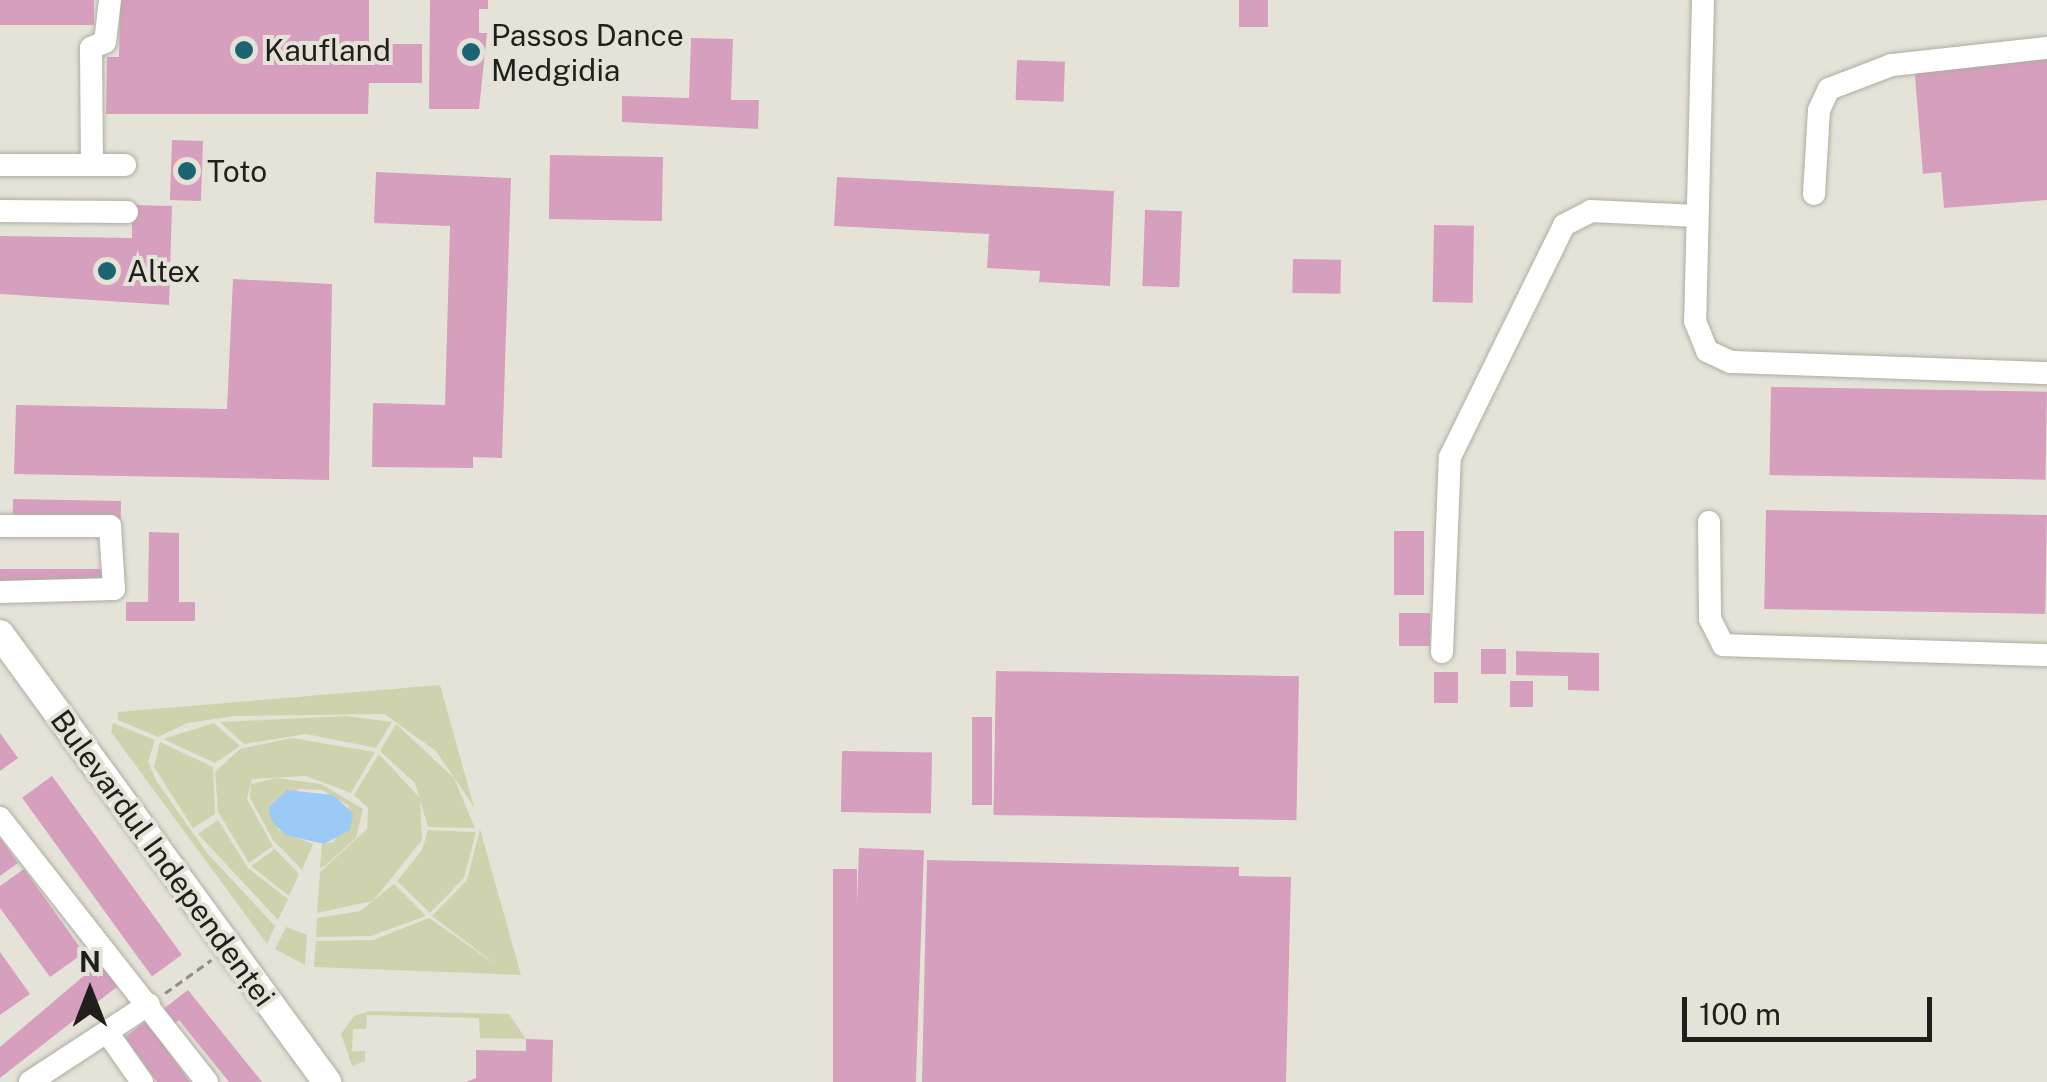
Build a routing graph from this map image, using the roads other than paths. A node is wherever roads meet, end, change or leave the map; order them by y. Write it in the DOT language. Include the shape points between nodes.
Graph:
graph roads {
  1 [pos="110,0"];
  2 [pos="1702,0"];
  3 [pos="2047,48"];
  4 [pos="0,165"];
  5 [pos="92,165"];
  6 [pos="125,165"];
  7 [pos="1814,194"];
  8 [pos="0,211"];
  9 [pos="127,212"];
  10 [pos="1696,216"];
  11 [pos="2047,373"];
  12 [pos="1709,522"];
  13 [pos="0,526"];
  14 [pos="0,592"];
  15 [pos="0,634"];
  16 [pos="1442,652"];
  17 [pos="2047,655"];
  18 [pos="0,818"];
  19 [pos="150,1004"];
  20 [pos="108,1032"];
  21 [pos="30,1082"];
  22 [pos="142,1082"];
  23 [pos="207,1082"];
  24 [pos="327,1082"];
  1 -- 5 [label="street" via="105,42 91,48"];
  2 -- 10 [label="street"];
  3 -- 7 [label="street" via="1892,64 1830,89 1819,110"];
  4 -- 5 [label="street"];
  5 -- 6 [label="street"];
  8 -- 9 [label="street"];
  10 -- 11 [label="street" via="1695,321 1707,351 1731,362"];
  10 -- 16 [label="street" via="1592,211 1564,225 1450,456"];
  12 -- 17 [label="street" via="1710,619 1723,645"];
  13 -- 14 [label="street" via="110,526 114,570 109,594"];
  15 -- 24 [label="main road, Bulevardul Independenței"];
  18 -- 19 [label="street"];
  19 -- 20 [label="street"];
  19 -- 23 [label="street"];
  20 -- 21 [label="street"];
  20 -- 22 [label="street"];
}
